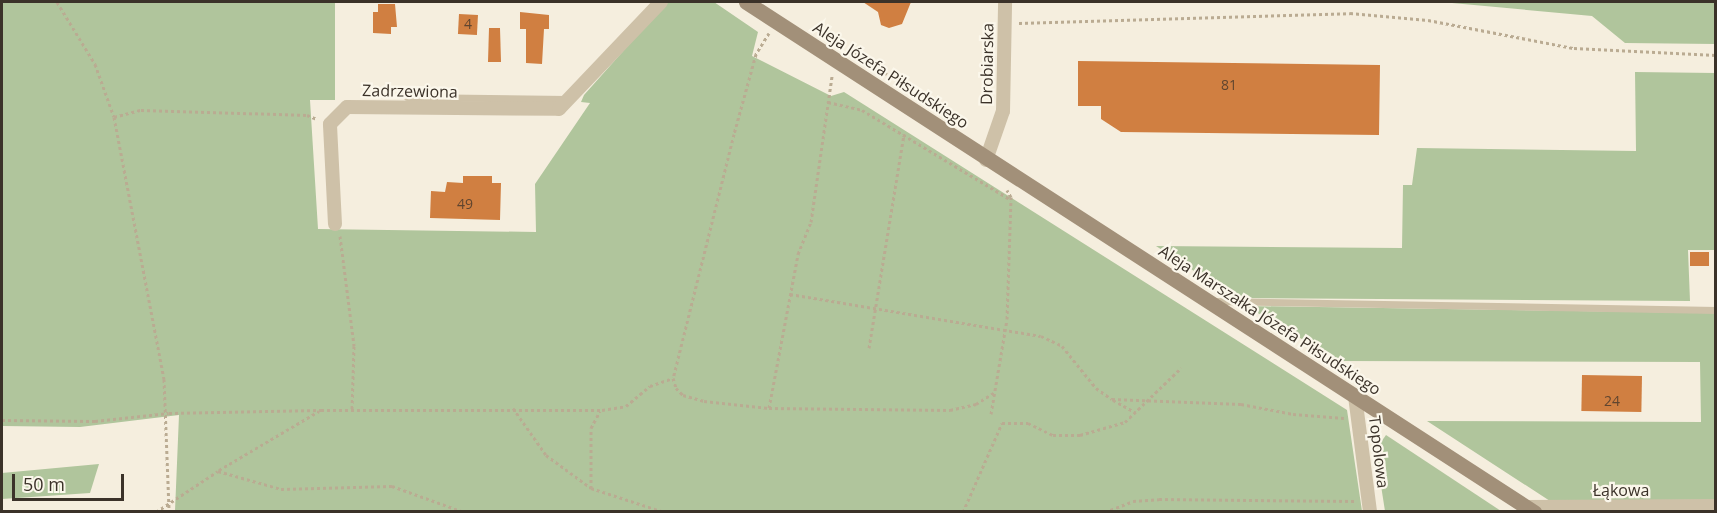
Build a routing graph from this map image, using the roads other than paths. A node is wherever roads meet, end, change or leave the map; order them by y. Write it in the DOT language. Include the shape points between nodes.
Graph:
graph roads {
  1 [pos="661,2"];
  2 [pos="746,2"];
  3 [pos="1005,2"];
  4 [pos="406,97"];
  5 [pos="572,99"];
  6 [pos="986,160"];
  7 [pos="336,224"];
  8 [pos="1209,301"];
  9 [pos="1716,310"];
  10 [pos="1355,396"];
  11 [pos="1716,506"];
  12 [pos="1369,507"];
  13 [pos="1531,509"];
  1 -- 5 [label="street"];
  2 -- 6 [label="main road, Aleja Józefa Piłsudskiego"];
  3 -- 6 [label="street, Drobiarska" via="1003,113"];
  4 -- 5 [label="lane"];
  5 -- 7 [label="street, Zadrzewiona" via="559,109 347,107 330,124"];
  6 -- 8 [label="main road, Aleja Marszałka Józefa Piłsudskiego"];
  8 -- 9 [label="lane"];
  8 -- 10 [label="main road, Aleja Marszałka Józefa Piłsudskiego"];
  10 -- 12 [label="street, Topolowa"];
  10 -- 13 [label="main road, Aleja Marszałka Józefa Piłsudskiego"];
  11 -- 13 [label="street, Łąkowa"];
}
